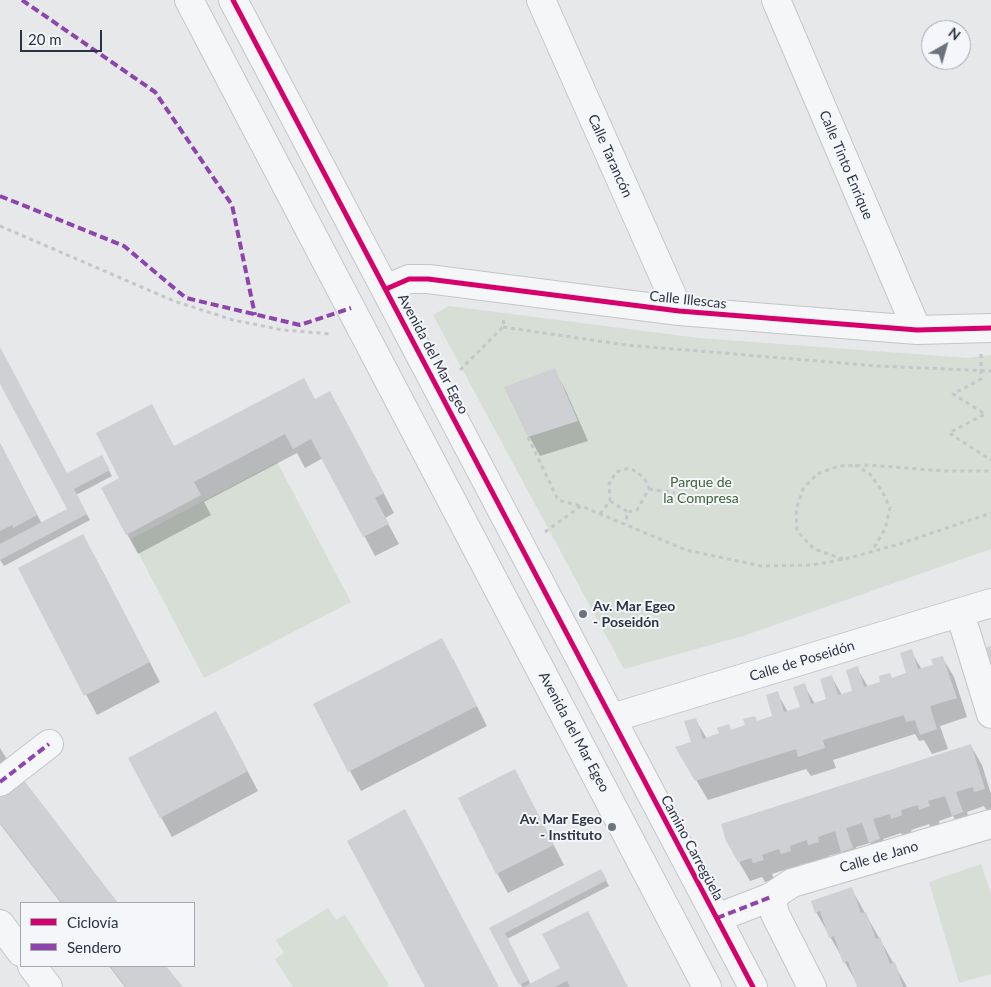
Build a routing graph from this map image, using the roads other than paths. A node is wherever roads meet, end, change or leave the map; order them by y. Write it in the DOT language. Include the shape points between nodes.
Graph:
graph roads {
  1 [pos="189,0"];
  2 [pos="233,0"];
  3 [pos="540,0"];
  4 [pos="776,0"];
  5 [pos="386,289"];
  6 [pos="679,312"];
  7 [pos="986,329"];
  8 [pos="917,330"];
  9 [pos="991,603"];
  10 [pos="960,613"];
  11 [pos="991,714"];
  12 [pos="612,718"];
  13 [pos="49,744"];
  14 [pos="0,782"];
  15 [pos="991,824"];
  16 [pos="770,897"];
  17 [pos="717,918"];
  18 [pos="0,924"];
  19 [pos="20,951"];
  20 [pos="33,967"];
  21 [pos="48,987"];
  22 [pos="707,987"];
  23 [pos="753,987"];
  24 [pos="812,987"];
  1 -- 22 [label="street, Avenida del Mar Egeo"];
  2 -- 5 [label="street, Avenida del Mar Egeo"];
  3 -- 6 [label="street, Calle Tarancón"];
  4 -- 8 [label="street, Calle Tinto Enrique"];
  5 -- 6 [label="street, Calle Illescas" via="408,279 428,279"];
  5 -- 12 [label="street, Avenida del Mar Egeo"];
  6 -- 8 [label="street, Calle Illescas"];
  7 -- 8 [label="street, Calle Illescas"];
  9 -- 10 [label="street, Calle de Poseidón"];
  10 -- 11 [label="street"];
  10 -- 12 [label="street, Calle de Poseidón"];
  12 -- 17 [label="street, Camino Carregüela"];
  13 -- 14 [label="street"];
  15 -- 16 [label="street, Calle de Jano" via="792,884"];
  16 -- 17 [label="street, Calle de Jano"];
  16 -- 24 [label="street" via="775,914"];
  17 -- 23 [label="street, Camino Carregüela"];
  18 -- 19 [label="street"];
  20 -- 21 [label="street"];
}
